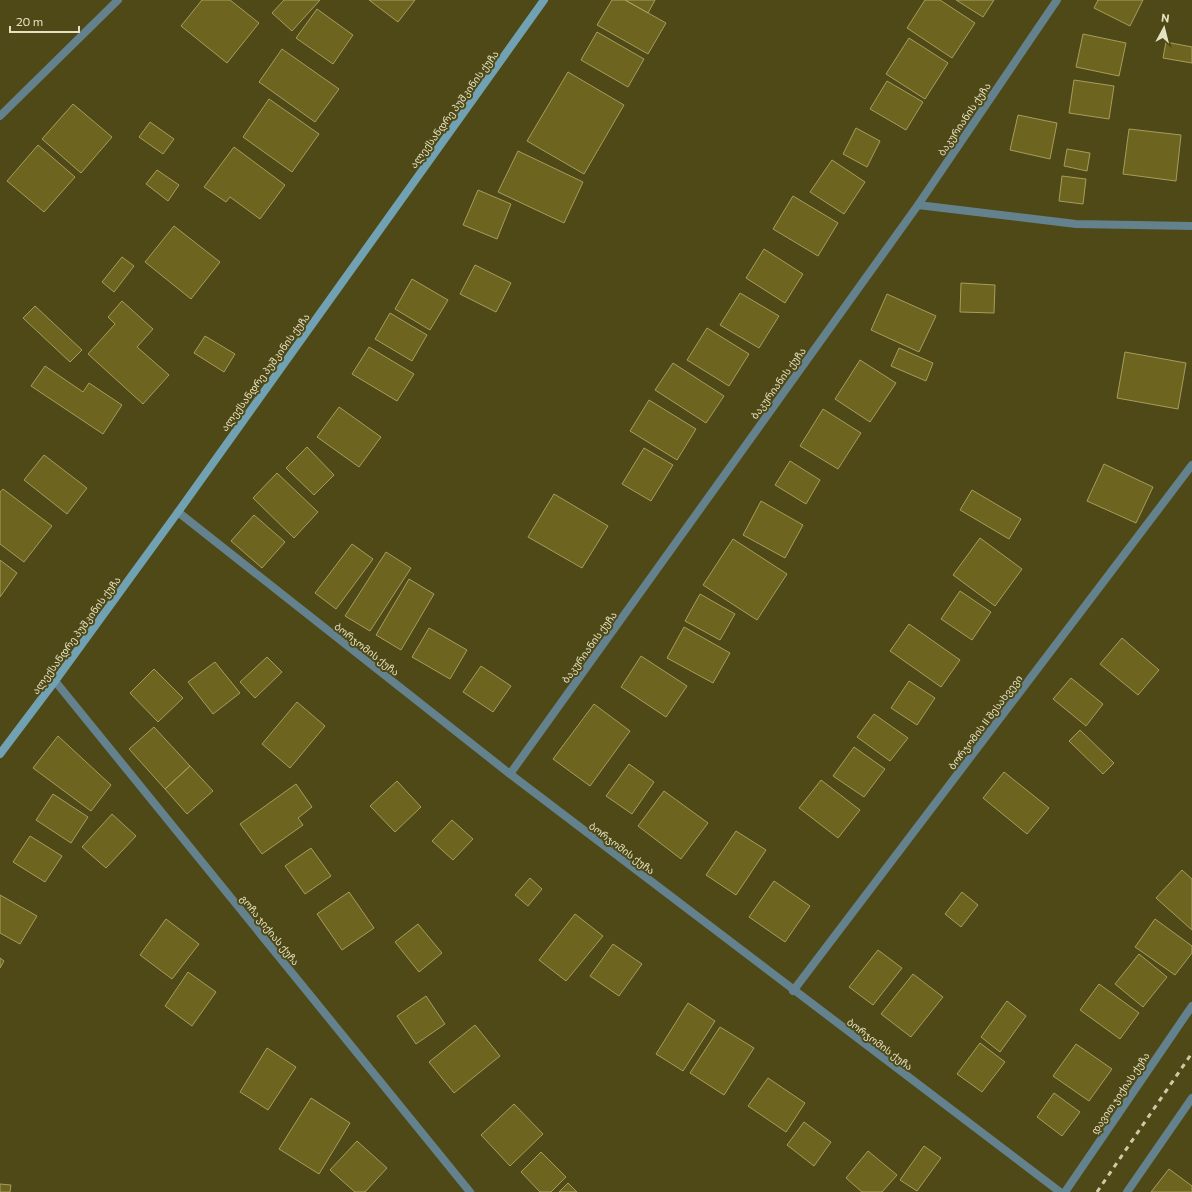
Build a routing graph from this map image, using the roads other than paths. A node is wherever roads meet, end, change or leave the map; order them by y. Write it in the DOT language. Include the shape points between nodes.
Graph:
graph roads {
  1 [pos="118,0"];
  2 [pos="544,0"];
  3 [pos="1056,0"];
  4 [pos="0,116"];
  5 [pos="918,205"];
  6 [pos="1192,226"];
  7 [pos="1192,465"];
  8 [pos="178,512"];
  9 [pos="55,681"];
  10 [pos="0,754"];
  11 [pos="510,774"];
  12 [pos="793,990"];
  13 [pos="1192,1006"];
  14 [pos="1192,1098"];
  15 [pos="470,1192"];
  16 [pos="1060,1192"];
  17 [pos="1065,1192"];
  18 [pos="1126,1192"];
  1 -- 4 [label="street"];
  2 -- 8 [label="street, ალექსანდრე პუშკინის ქუჩა"];
  3 -- 5 [label="street, ბაკურიანის ქუჩა"];
  5 -- 6 [label="street" via="1076,224"];
  5 -- 11 [label="street, ბაკურიანის ქუჩა"];
  7 -- 12 [label="street, ბორჯომის II შესახვევი"];
  8 -- 9 [label="street, ალექსანდრე პუშკინის ქუჩა"];
  8 -- 11 [label="street, ბორჯომის ქუჩა"];
  9 -- 10 [label="street, ალექსანდრე პუშკინის ქუჩა"];
  9 -- 15 [label="street, გოჩა ჯიქიას ქუჩა"];
  11 -- 12 [label="street, ბორჯომის ქუჩა"];
  12 -- 16 [label="street, ბორჯომის ქუჩა"];
  13 -- 17 [label="street, დავით ჯიქიას ქუჩა"];
  14 -- 18 [label="street"];
}
